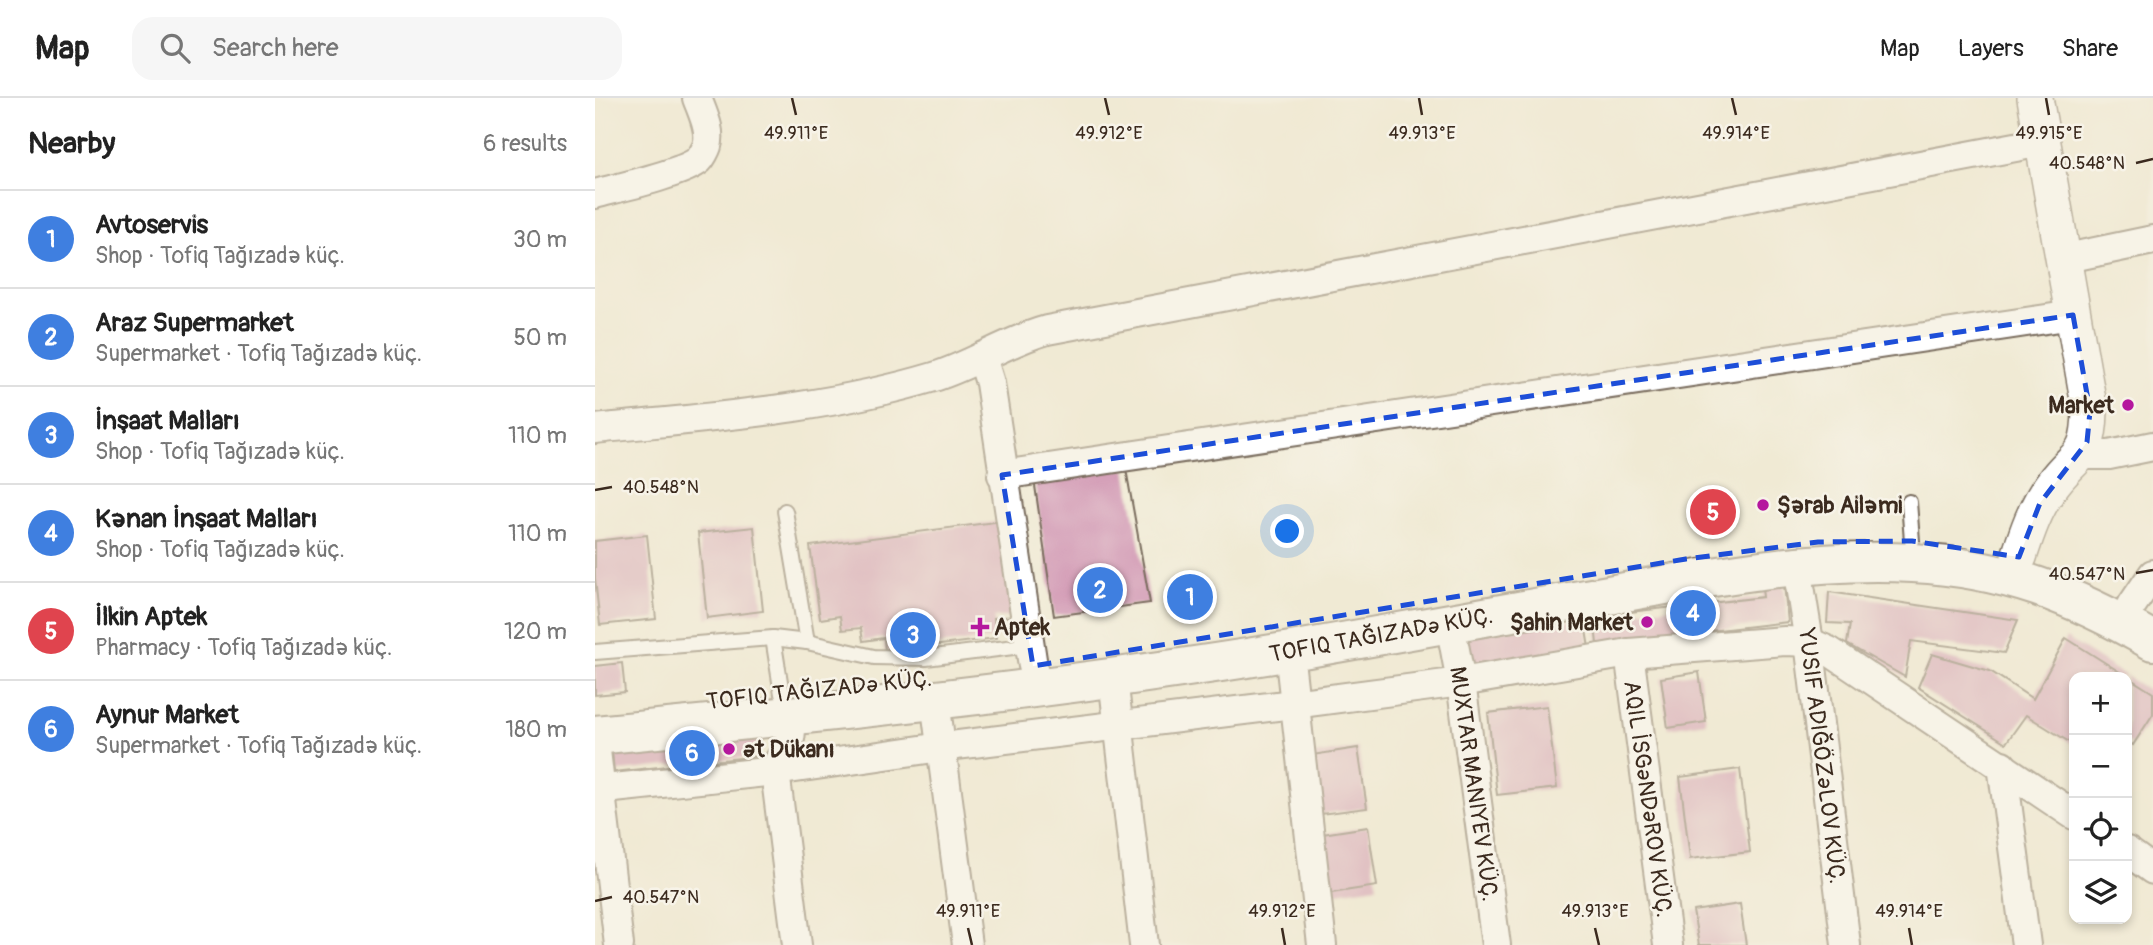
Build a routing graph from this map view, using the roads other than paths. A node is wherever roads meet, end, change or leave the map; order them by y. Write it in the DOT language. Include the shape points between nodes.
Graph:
graph roads {
  1 [pos="697,98"];
  2 [pos="2035,98"];
  3 [pos="2042,142"];
  4 [pos="595,194"];
  5 [pos="2153,240"];
  6 [pos="2062,259"];
  7 [pos="2073,315"];
  8 [pos="982,357"];
  9 [pos="595,429"];
  10 [pos="2153,446"];
  11 [pos="2081,455"];
  12 [pos="1002,475"];
  13 [pos="1909,502"];
  14 [pos="785,510"];
  15 [pos="1912,541"];
  16 [pos="1797,567"];
  17 [pos="2015,567"];
  18 [pos="2153,574"];
  19 [pos="2142,611"];
  20 [pos="1450,623"];
  21 [pos="773,638"];
  22 [pos="1287,639"];
  23 [pos="2153,641"];
  24 [pos="807,642"];
  25 [pos="1809,642"];
  26 [pos="595,652"];
  27 [pos="1629,653"];
  28 [pos="1032,655"];
  29 [pos="1113,678"];
  30 [pos="1461,681"];
  31 [pos="935,700"];
  32 [pos="1293,704"];
  33 [pos="786,705"];
  34 [pos="595,712"];
  35 [pos="1117,725"];
  36 [pos="595,736"];
  37 [pos="595,742"];
  38 [pos="941,747"];
  39 [pos="2002,765"];
  40 [pos="775,771"];
  41 [pos="597,790"];
  42 [pos="2069,812"];
  43 [pos="2132,855"];
  44 [pos="2153,870"];
  45 [pos="619,945"];
  46 [pos="797,945"];
  47 [pos="967,945"];
  48 [pos="1144,945"];
  49 [pos="1322,945"];
  50 [pos="1496,945"];
  51 [pos="1668,945"];
  52 [pos="1846,945"];
  53 [pos="2026,945"];
  1 -- 4 [label="street" via="708,144 700,159 652,179"];
  2 -- 3 [label="street"];
  3 -- 6 [label="street"];
  3 -- 8 [label="street" via="1047,330"];
  5 -- 6 [label="street"];
  6 -- 7 [label="street"];
  7 -- 11 [label="street" via="2089,411 2087,442"];
  7 -- 12 [label="street"];
  8 -- 9 [label="street" via="935,377 851,398"];
  8 -- 12 [label="street" via="990,383"];
  10 -- 11 [label="street"];
  11 -- 17 [label="street" via="2040,503"];
  12 -- 28 [label="street"];
  13 -- 15 [label="lane"];
  14 -- 24 [label="lane"];
  15 -- 17 [label="main road" via="1988,550"];
  15 -- 22 [label="main road" via="1818,542 1686,559"];
  16 -- 17 [label="main road" via="1909,562 1981,570"];
  16 -- 20 [label="main road" via="1689,580"];
  16 -- 25 [label="street"];
  17 -- 19 [label="main road" via="2079,579"];
  17 -- 23 [label="main road" via="2040,586"];
  18 -- 19 [label="street"];
  20 -- 22 [label="main road"];
  20 -- 30 [label="street, MUXTAR MANIYEV KÜÇ."];
  21 -- 24 [label="lane"];
  21 -- 26 [label="lane"];
  21 -- 33 [label="lane"];
  22 -- 28 [label="main road"];
  22 -- 29 [label="main road"];
  22 -- 32 [label="street"];
  24 -- 28 [label="lane" via="874,657"];
  25 -- 27 [label="street"];
  25 -- 39 [label="street" via="1856,667"];
  25 -- 52 [label="street"];
  27 -- 30 [label="street"];
  27 -- 51 [label="street, AQIL İSGƏNDƏROV KÜÇ."];
  28 -- 33 [label="main road"];
  29 -- 31 [label="main road"];
  29 -- 35 [label="street"];
  30 -- 32 [label="street"];
  30 -- 50 [label="street, MUXTAR MANIYEV KÜÇ."];
  31 -- 33 [label="main road"];
  31 -- 38 [label="street"];
  32 -- 35 [label="street"];
  32 -- 49 [label="street"];
  33 -- 34 [label="main road"];
  33 -- 36 [label="main road"];
  33 -- 40 [label="street" via="791,733"];
  35 -- 38 [label="street"];
  35 -- 48 [label="street"];
  37 -- 41 [label="street"];
  38 -- 40 [label="street"];
  38 -- 47 [label="street"];
  39 -- 42 [label="street"];
  39 -- 53 [label="street"];
  40 -- 41 [label="street"];
  40 -- 46 [label="street"];
  41 -- 45 [label="street"];
  43 -- 44 [label="street"];
}
